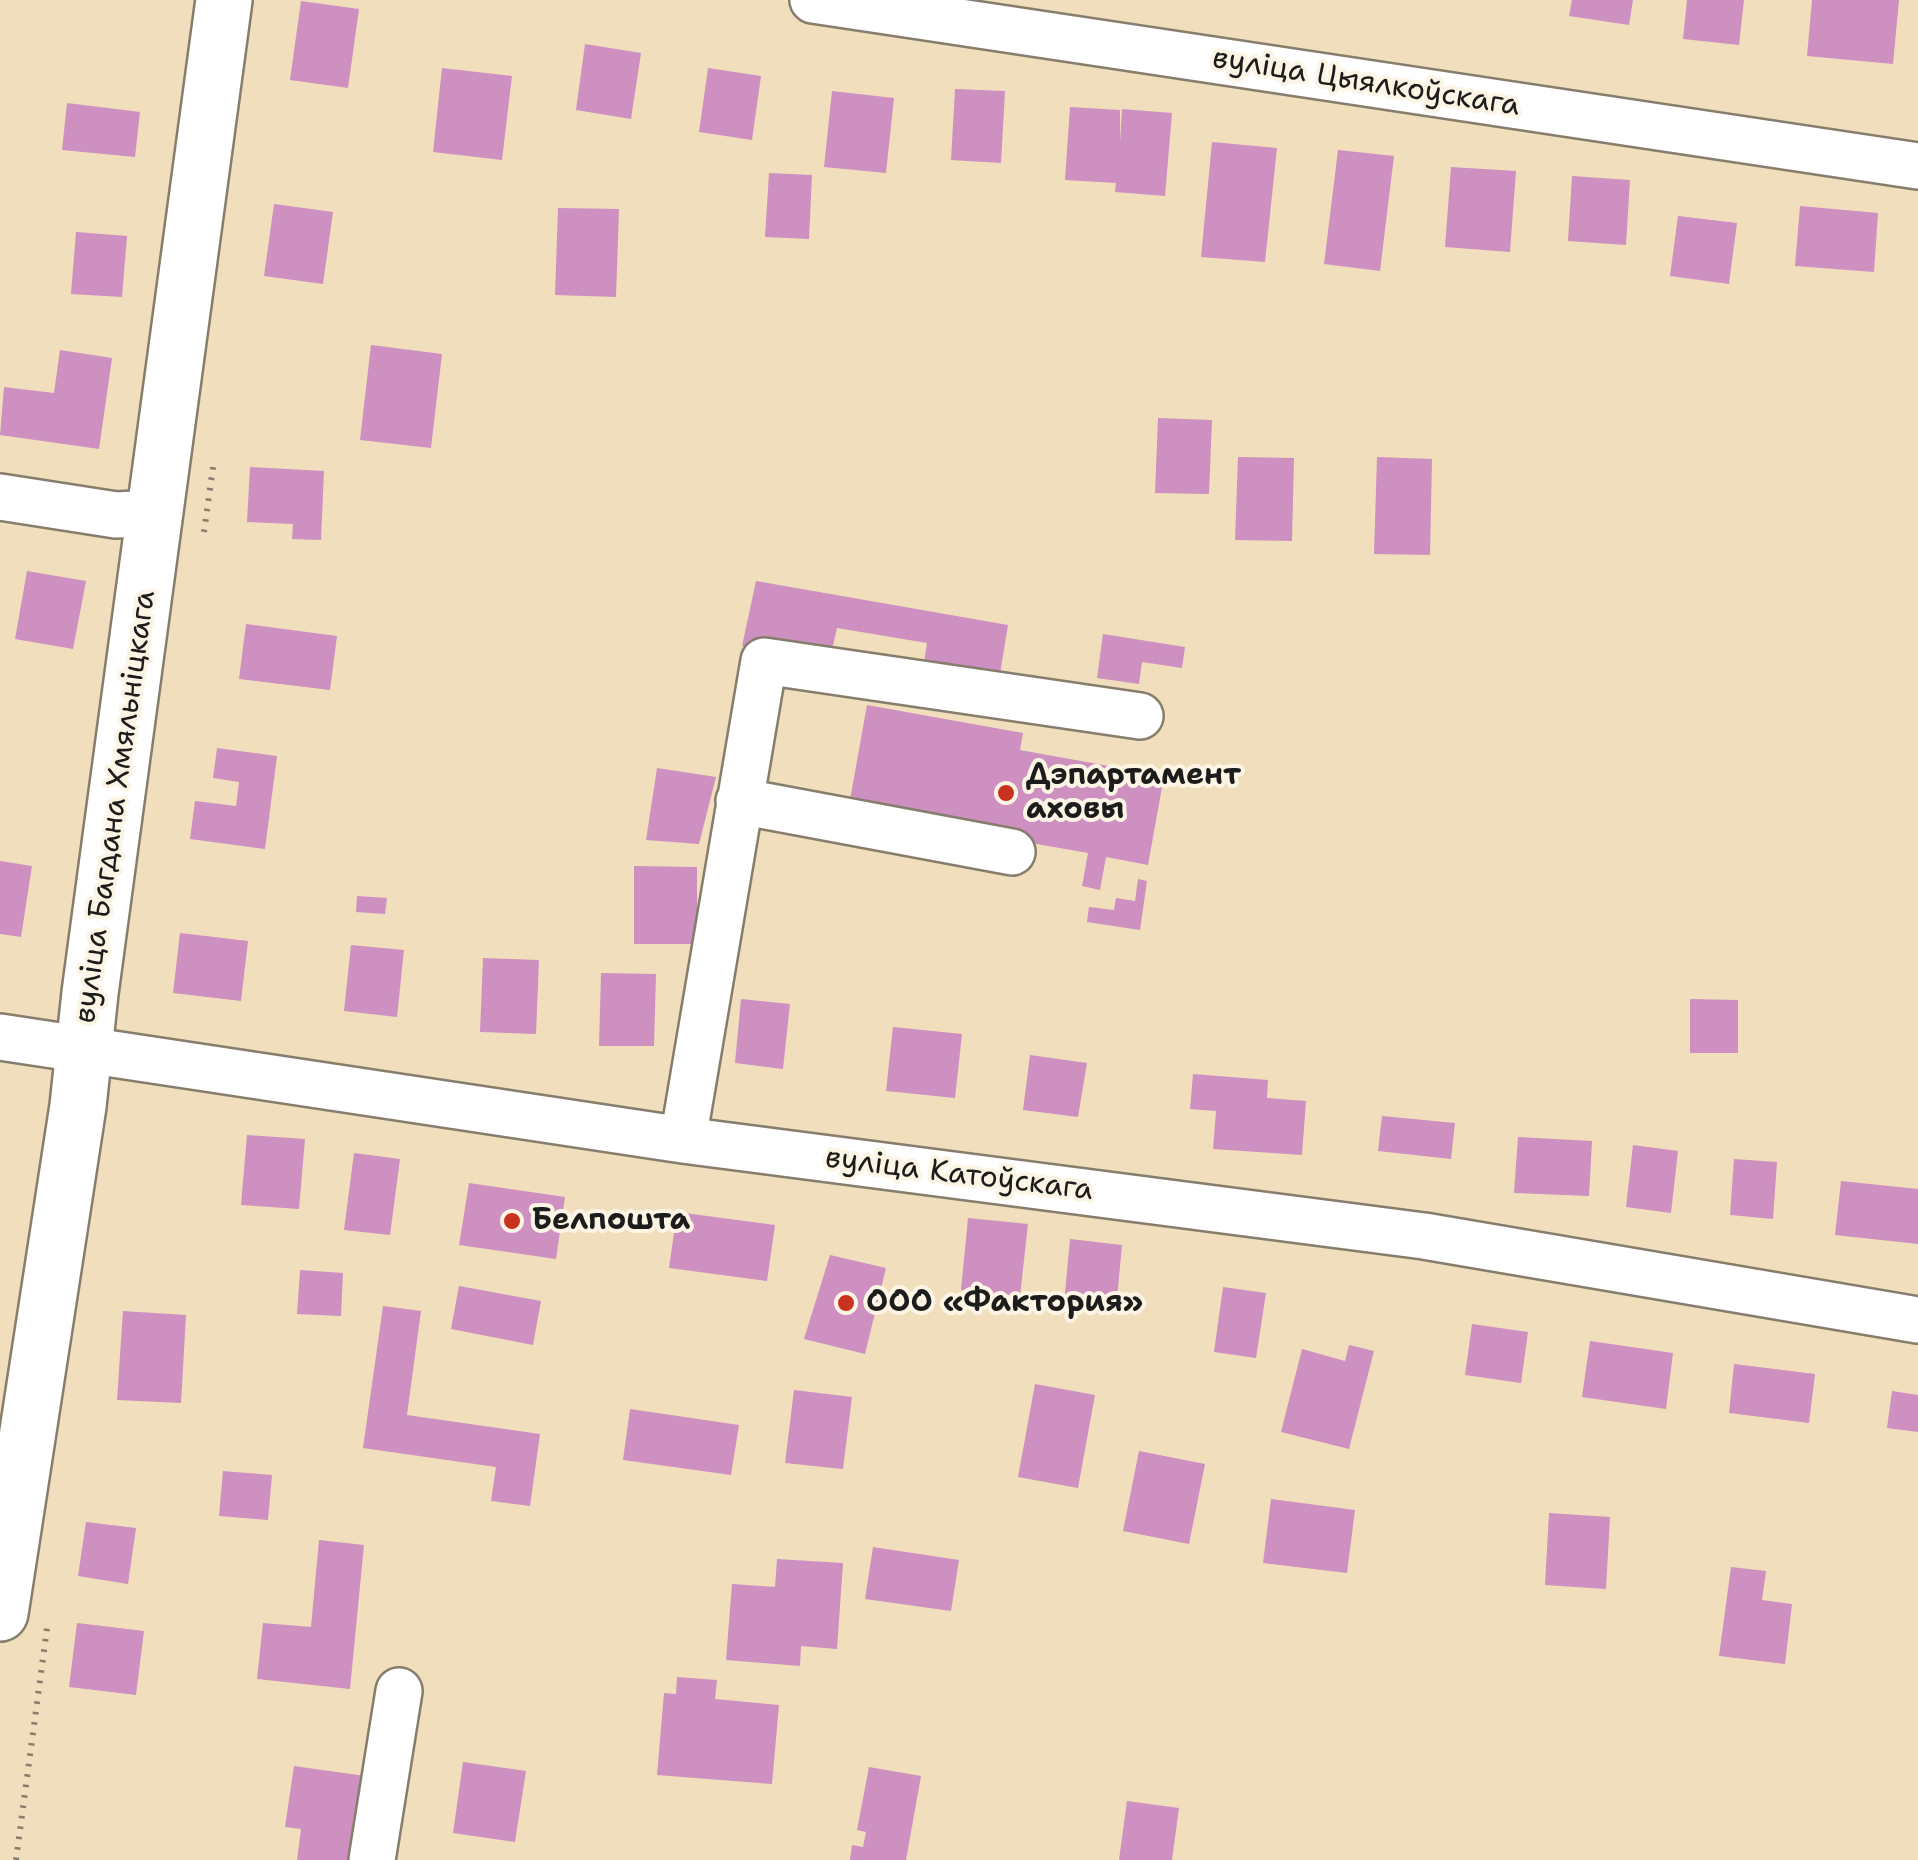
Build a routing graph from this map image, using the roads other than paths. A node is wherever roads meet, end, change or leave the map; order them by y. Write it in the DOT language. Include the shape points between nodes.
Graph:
graph roads {
  1 [pos="224,0"];
  2 [pos="813,0"];
  3 [pos="1918,166"];
  4 [pos="0,497"];
  5 [pos="155,513"];
  6 [pos="1140,716"];
  7 [pos="740,801"];
  8 [pos="1012,852"];
  9 [pos="0,1036"];
  10 [pos="84,1049"];
  11 [pos="682,1140"];
  12 [pos="1918,1320"];
  13 [pos="0,1613"];
  14 [pos="399,1691"];
  15 [pos="372,1860"];
  1 -- 5 [label="main road, вуліца Багдана Хмяльніцкага"];
  2 -- 3 [label="street, вуліца Цыялкоўскага"];
  4 -- 5 [label="street" via="116,515"];
  5 -- 10 [label="main road, вуліца Багдана Хмяльніцкага"];
  6 -- 7 [label="street" via="764,660"];
  7 -- 8 [label="street"];
  7 -- 11 [label="street"];
  9 -- 10 [label="street, вуліца Катоўскага"];
  10 -- 11 [label="street, вуліца Катоўскага"];
  10 -- 13 [label="main road, вуліца Багдана Хмяльніцкага"];
  11 -- 12 [label="street, вуліца Катоўскага" via="1424,1236"];
  14 -- 15 [label="street"];
}
